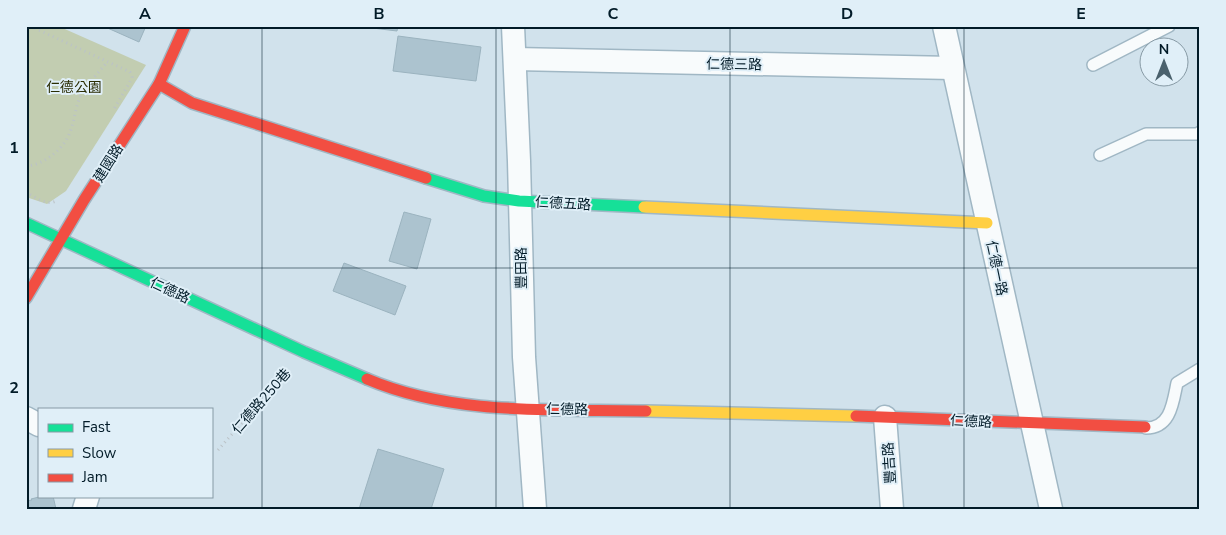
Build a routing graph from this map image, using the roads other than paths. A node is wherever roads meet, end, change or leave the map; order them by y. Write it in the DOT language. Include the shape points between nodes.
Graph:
graph roads {
  1 [pos="185,26"];
  2 [pos="514,26"];
  3 [pos="944,26"];
  4 [pos="1169,26"];
  5 [pos="1147,38"];
  6 [pos="1138,42"];
  7 [pos="515,59"];
  8 [pos="1093,65"];
  9 [pos="952,68"];
  10 [pos="159,84"];
  11 [pos="1200,132"];
  12 [pos="1100,155"];
  13 [pos="519,201"];
  14 [pos="26,223"];
  15 [pos="987,223"];
  16 [pos="60,240"];
  17 [pos="26,298"];
  18 [pos="1200,369"];
  19 [pos="528,408"];
  20 [pos="885,417"];
  21 [pos="26,418"];
  22 [pos="38,424"];
  23 [pos="1031,424"];
  24 [pos="1145,428"];
  25 [pos="535,509"];
  26 [pos="892,509"];
  27 [pos="1051,509"];
  1 -- 10 [label="street, 建國路"];
  2 -- 7 [label="street, 豐田路"];
  3 -- 9 [label="street, 仁德一路"];
  4 -- 5 [label="lane"];
  6 -- 8 [label="lane"];
  7 -- 9 [label="street, 仁德三路"];
  7 -- 13 [label="street, 豐田路"];
  9 -- 15 [label="street, 仁德一路"];
  10 -- 13 [label="street, 仁德五路" via="192,103 484,196"];
  10 -- 16 [label="street, 建國路"];
  11 -- 12 [label="lane" via="1146,134"];
  13 -- 15 [label="street, 仁德五路"];
  13 -- 19 [label="street, 豐田路"];
  14 -- 16 [label="street, 仁德路"];
  15 -- 23 [label="street, 仁德一路"];
  16 -- 17 [label="street, 建國路"];
  16 -- 19 [label="street, 仁德路" via="389,388 484,407"];
  18 -- 24 [label="lane" via="1177,383 1168,417 1154,428"];
  19 -- 20 [label="street, 仁德路"];
  19 -- 25 [label="street, 豐田路"];
  20 -- 23 [label="street, 仁德路"];
  20 -- 26 [label="street, 豐吉路"];
  21 -- 22 [label="street"];
  23 -- 24 [label="street, 仁德路"];
  23 -- 27 [label="street, 仁德一路"];
}
